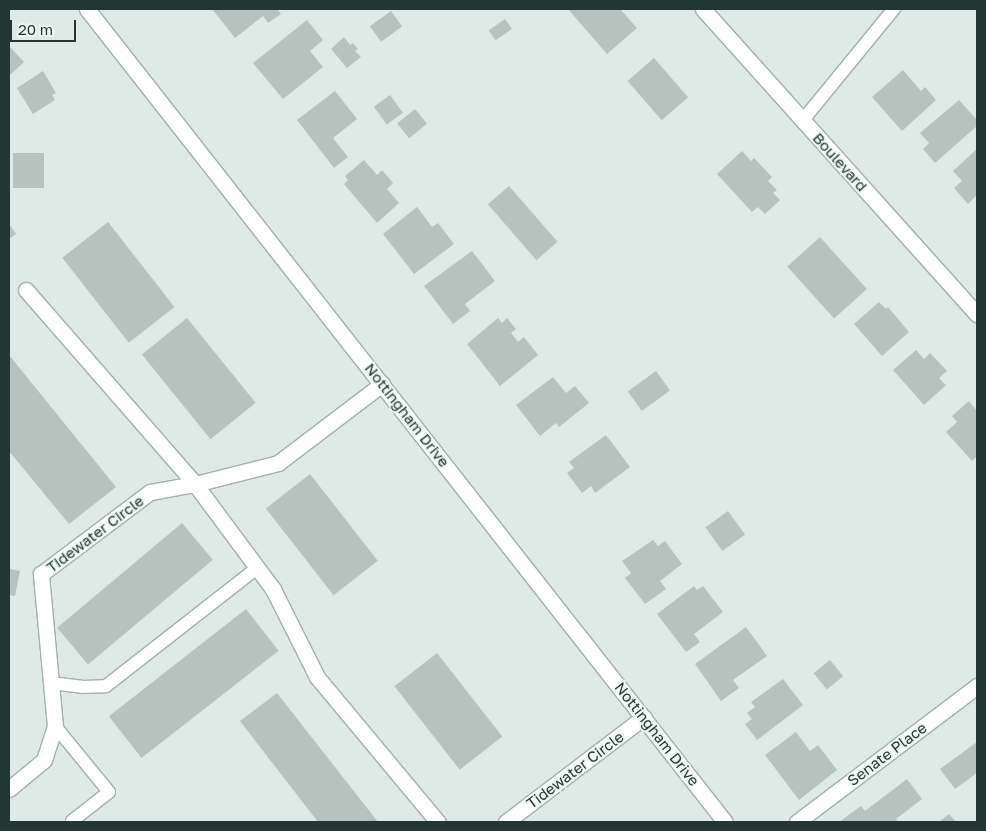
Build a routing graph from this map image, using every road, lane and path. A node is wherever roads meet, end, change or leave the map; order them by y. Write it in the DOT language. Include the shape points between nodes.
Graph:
graph roads {
  1 [pos="87,9"];
  2 [pos="703,9"];
  3 [pos="894,9"];
  4 [pos="803,120"];
  5 [pos="26,290"];
  6 [pos="977,314"];
  7 [pos="382,384"];
  8 [pos="195,484"];
  9 [pos="257,568"];
  10 [pos="51,683"];
  11 [pos="977,686"];
  12 [pos="644,717"];
  13 [pos="56,726"];
  14 [pos="9,788"];
  15 [pos="72,821"];
  16 [pos="438,822"];
  17 [pos="506,822"];
  18 [pos="725,822"];
  19 [pos="797,822"];
  1 -- 7 [label="street, Nottingham Drive"];
  2 -- 4 [label="street, Boulevard"];
  3 -- 4 [label="lane"];
  4 -- 6 [label="street, Boulevard"];
  5 -- 8 [label="street"];
  7 -- 8 [label="street, Tidewater Circle" via="278,463"];
  7 -- 12 [label="street, Nottingham Drive"];
  8 -- 9 [label="street"];
  8 -- 10 [label="street, Tidewater Circle" via="150,492 41,574"];
  9 -- 10 [label="lane" via="106,686"];
  9 -- 16 [label="street" via="273,589 316,677"];
  10 -- 13 [label="street, Tidewater Circle"];
  11 -- 19 [label="street, Senate Place"];
  12 -- 17 [label="street, Tidewater Circle"];
  12 -- 18 [label="street, Nottingham Drive"];
  13 -- 14 [label="street, Tidewater Circle" via="44,760"];
  13 -- 15 [label="lane" via="109,792"];
}
